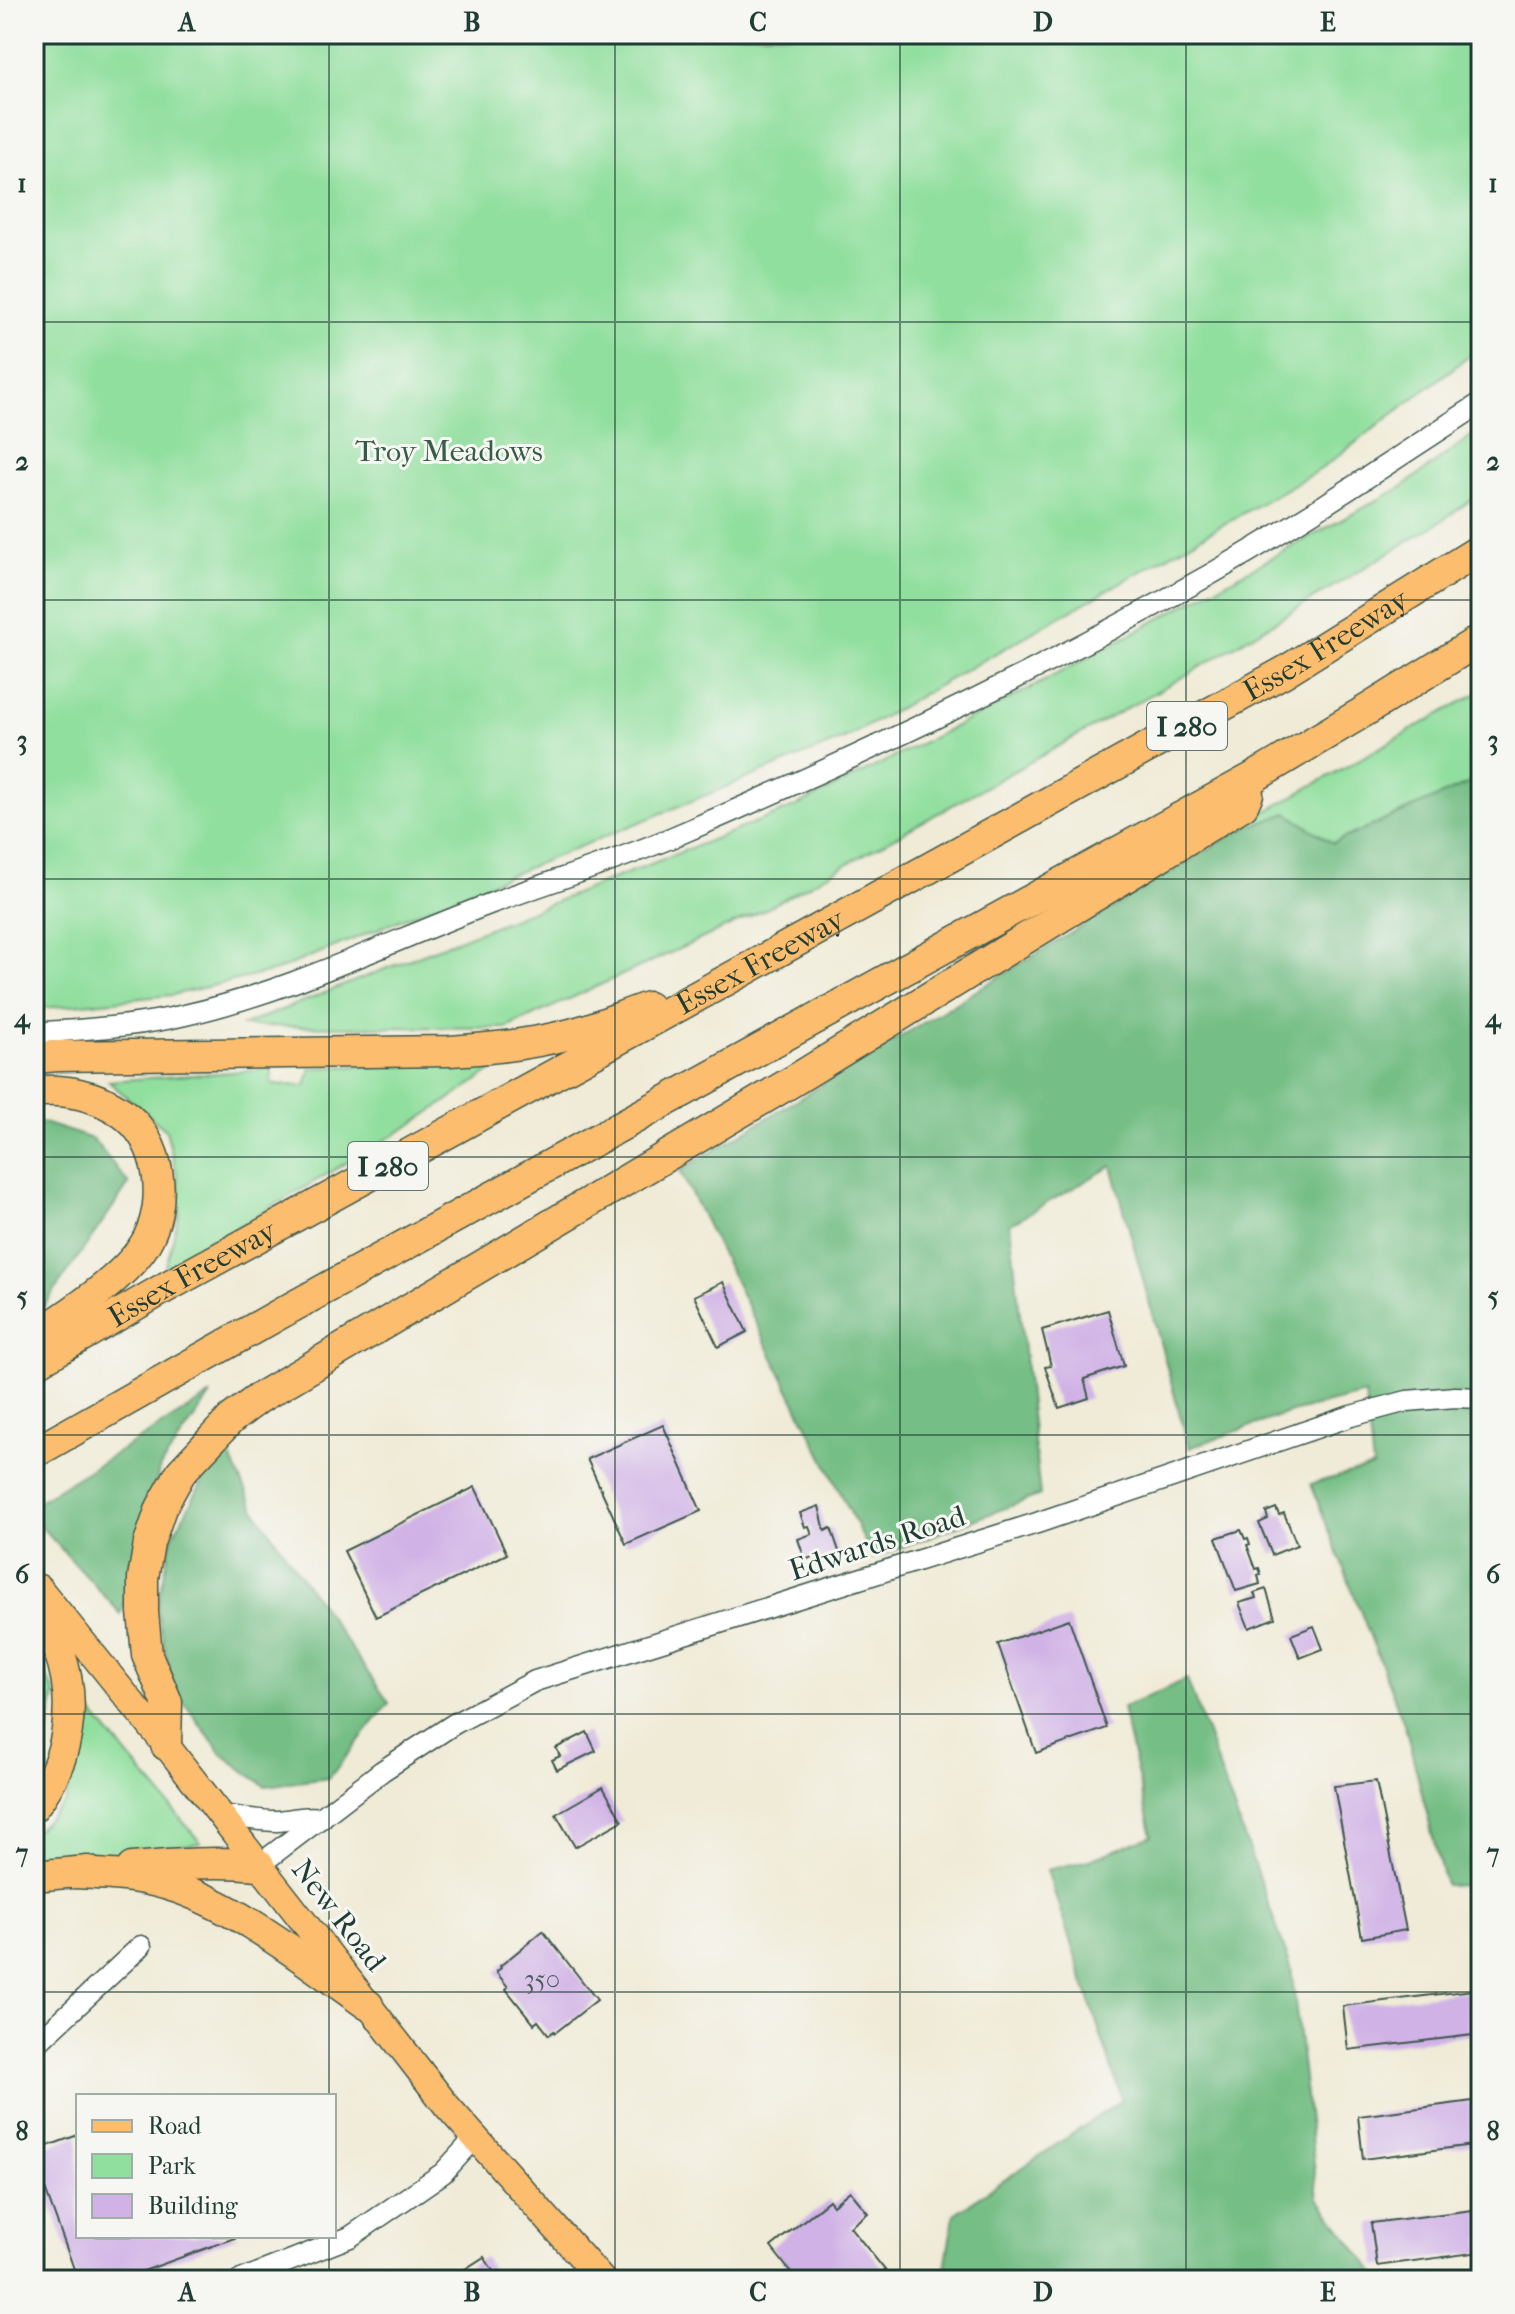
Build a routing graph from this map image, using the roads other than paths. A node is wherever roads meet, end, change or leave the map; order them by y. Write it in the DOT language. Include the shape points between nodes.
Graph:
graph roads {
  1 [pos="1481,403"];
  2 [pos="1481,549"];
  3 [pos="1481,639"];
  4 [pos="1256,776"];
  5 [pos="743,971"];
  6 [pos="34,1033"];
  7 [pos="34,1058"];
  8 [pos="34,1092"];
  9 [pos="34,1337"];
  10 [pos="34,1364"];
  11 [pos="1481,1398"];
  12 [pos="34,1453"];
  13 [pos="34,1582"];
  14 [pos="34,1593"];
  15 [pos="166,1745"];
  16 [pos="34,1806"];
  17 [pos="220,1815"];
  18 [pos="322,1818"];
  19 [pos="259,1865"];
  20 [pos="70,1873"];
  21 [pos="34,1876"];
  22 [pos="141,1946"];
  23 [pos="368,2005"];
  24 [pos="34,2046"];
  25 [pos="474,2139"];
  26 [pos="241,2280"];
  27 [pos="602,2280"];
  1 -- 6 [label="street" via="1214,572 1126,621 855,757 671,838 225,1004 137,1024"];
  2 -- 5 [label="highway, Essex Freeway / I 280" via="1284,672"];
  3 -- 4 [label="highway, I 280"];
  4 -- 12 [label="highway, I 280"];
  4 -- 15 [label="highway" via="1243,805 231,1419 181,1472 149,1543 143,1612 147,1655 167,1702"];
  5 -- 7 [label="highway" via="586,1029 496,1048"];
  5 -- 10 [label="highway, Essex Freeway / I 280"];
  8 -- 9 [label="highway" via="67,1091 122,1112 149,1146 160,1188 154,1228 131,1264"];
  11 -- 18 [label="street, Edwards Road" via="1407,1401 1351,1416 1022,1528 535,1681 454,1724"];
  13 -- 15 [label="main road, New Road"];
  14 -- 16 [label="highway" via="60,1654 69,1712 59,1765"];
  15 -- 17 [label="main road, New Road"];
  17 -- 18 [label="street" via="272,1821 305,1815"];
  17 -- 19 [label="main road, New Road"];
  18 -- 19 [label="street, Edwards Road"];
  19 -- 20 [label="highway" via="190,1863"];
  19 -- 23 [label="main road, New Road"];
  20 -- 21 [label="highway"];
  20 -- 23 [label="highway" via="145,1879 192,1893 264,1934"];
  22 -- 24 [label="street"];
  23 -- 25 [label="main road, New Road"];
  25 -- 26 [label="street" via="443,2173 350,2237"];
  25 -- 27 [label="main road, New Road"];
}
